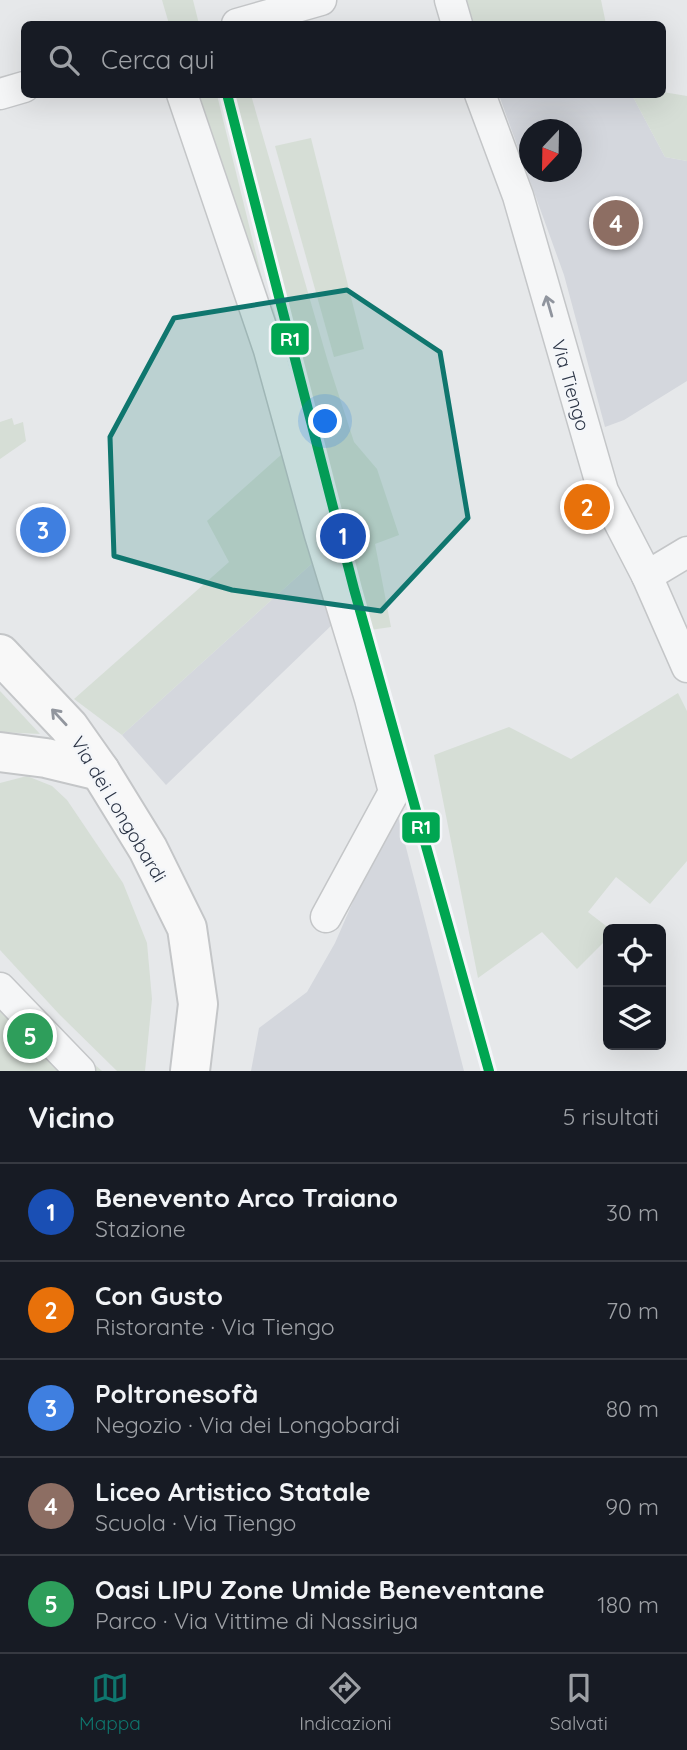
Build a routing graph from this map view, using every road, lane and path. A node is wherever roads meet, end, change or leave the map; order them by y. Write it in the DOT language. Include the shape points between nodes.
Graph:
graph roads {
  1 [pos="321,0"];
  2 [pos="450,0"];
  3 [pos="248,21"];
  4 [pos="456,21"];
  5 [pos="21,88"];
  6 [pos="0,94"];
  7 [pos="183,98"];
  8 [pos="481,98"];
  9 [pos="687,552"];
  10 [pos="648,576"];
  11 [pos="0,654"];
  12 [pos="687,667"];
  13 [pos="0,752"];
  14 [pos="100,771"];
  15 [pos="326,917"];
  16 [pos="0,988"];
  17 [pos="80,1071"];
  18 [pos="190,1071"];
  1 -- 3 [label="street"];
  2 -- 4 [label="street"];
  5 -- 6 [label="street"];
  7 -- 15 [label="street" via="269,350 394,792"];
  10 -- 8 [label="street, Via Tiengo, one-way" via="603,491 518,196"];
  9 -- 10 [label="street"];
  10 -- 12 [label="street, Via Tiengo"];
  14 -- 11 [label="main road, Via dei Longobardi, one-way" via="69,727"];
  13 -- 14 [label="main road"];
  14 -- 18 [label="main road, Via dei Longobardi" via="148,849 187,928 198,1004"];
  16 -- 17 [label="street"];
}
